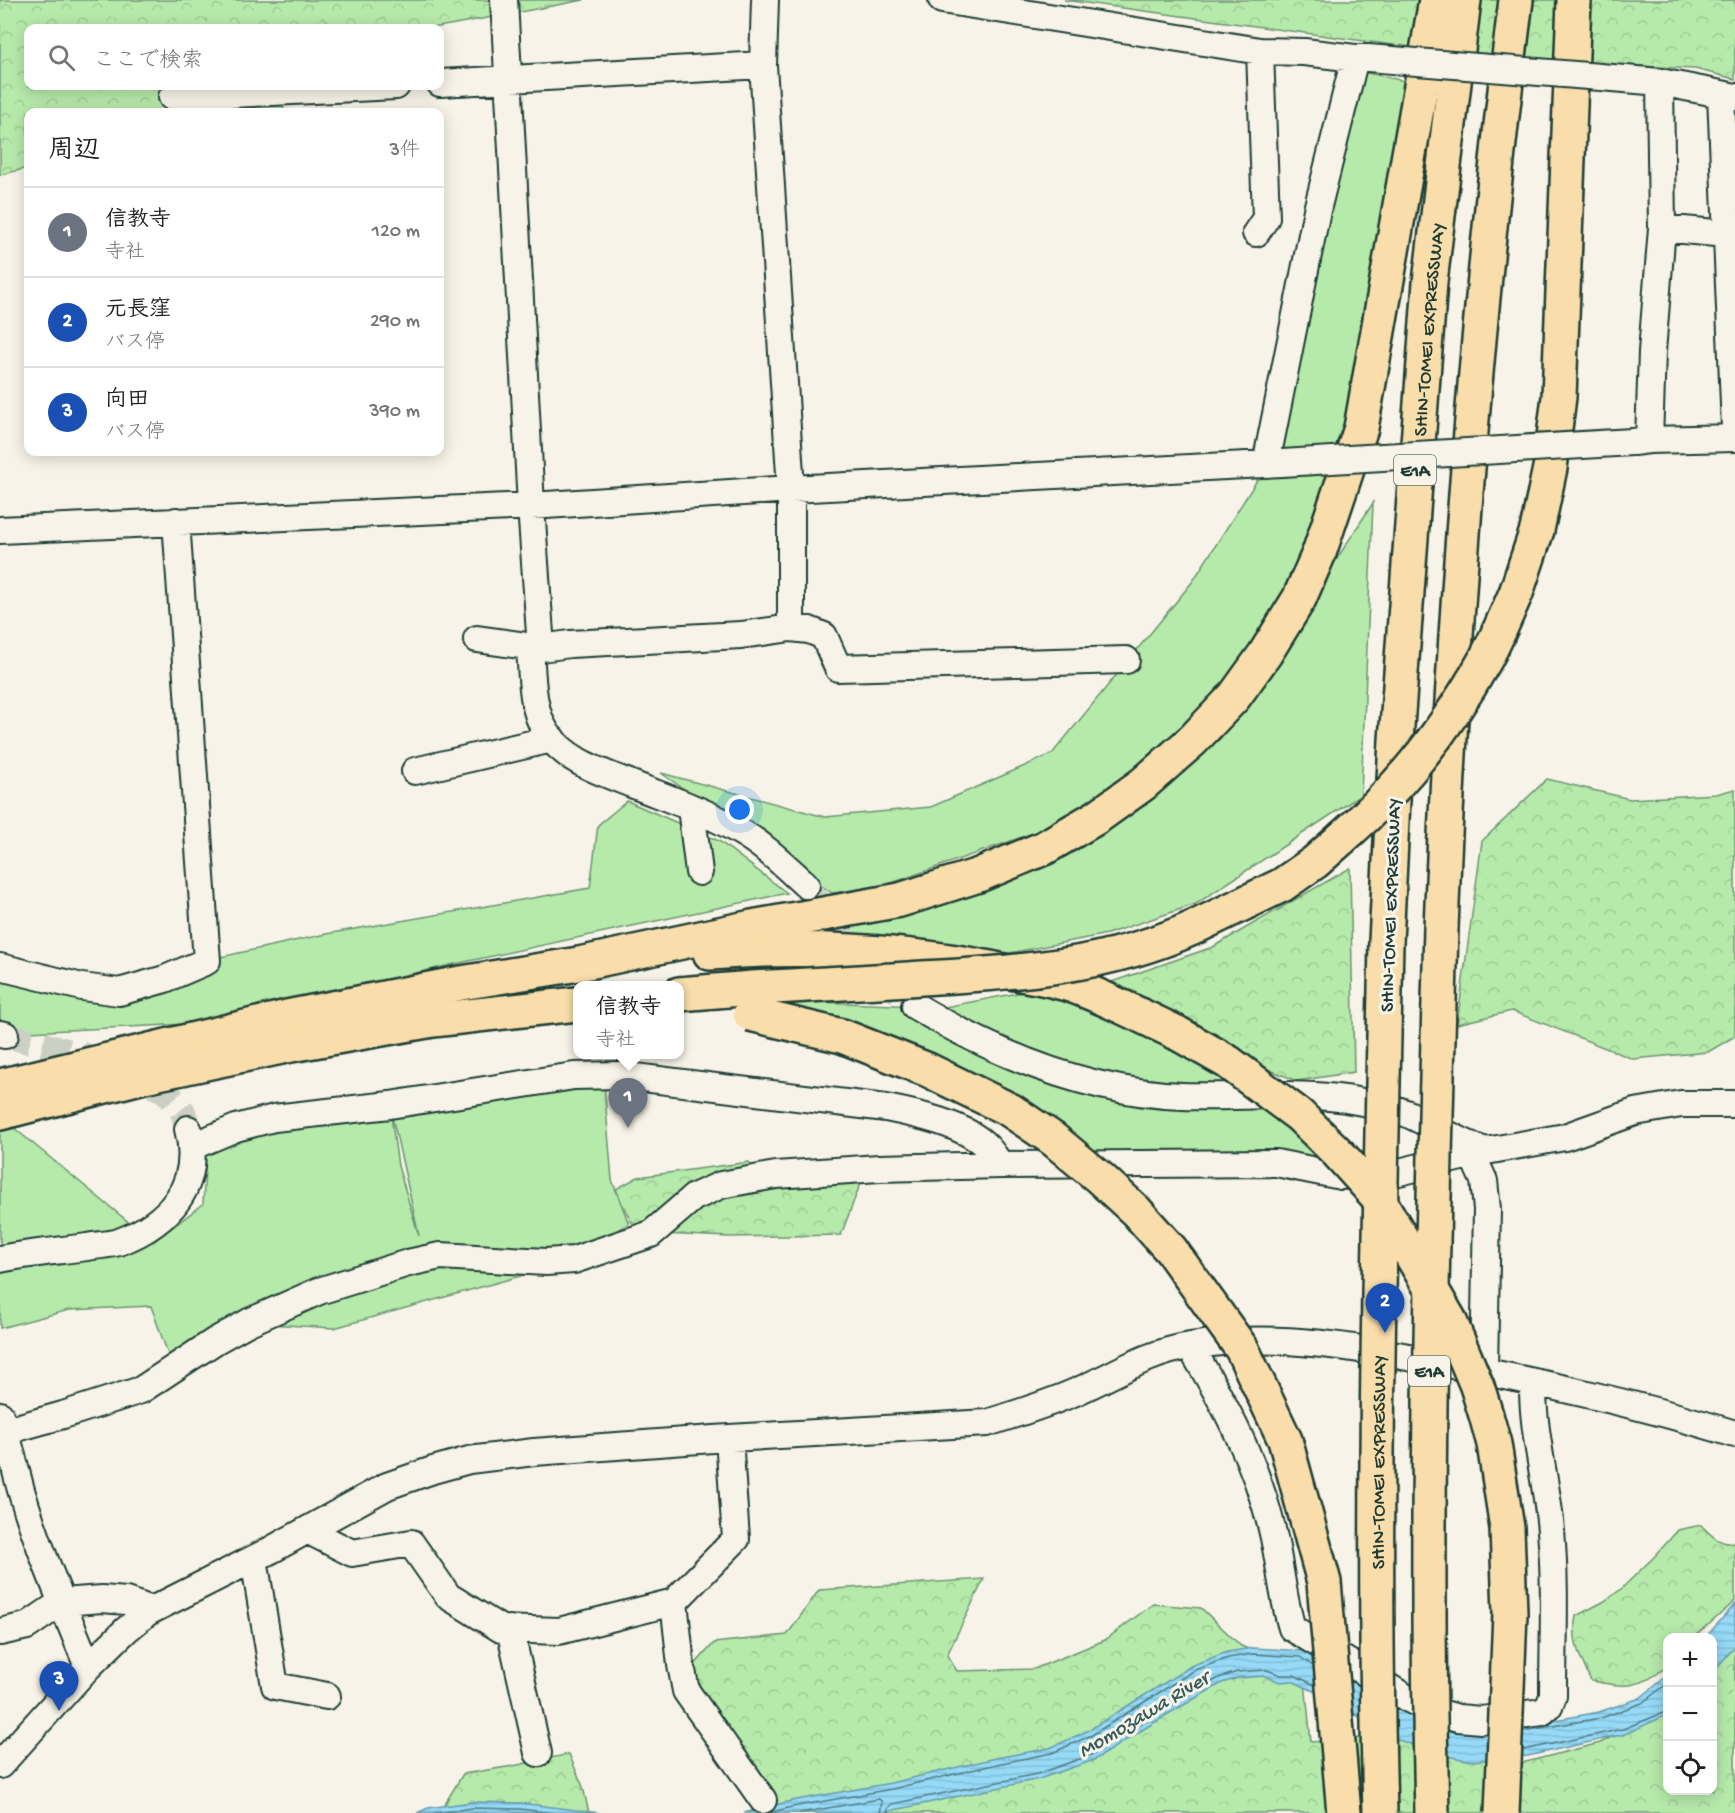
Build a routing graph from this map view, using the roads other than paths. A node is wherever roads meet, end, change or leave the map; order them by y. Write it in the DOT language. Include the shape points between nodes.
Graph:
graph roads {
  1 [pos="504,0"];
  2 [pos="765,0"];
  3 [pos="942,0"];
  4 [pos="1436,0"];
  5 [pos="1464,0"];
  6 [pos="1516,0"];
  7 [pos="1574,0"];
  8 [pos="1260,51"];
  9 [pos="1362,58"];
  10 [pos="763,65"];
  11 [pos="510,80"];
  12 [pos="1659,82"];
  13 [pos="444,83"];
  14 [pos="315,90"];
  15 [pos="1728,96"];
  16 [pos="172,97"];
  17 [pos="1662,228"];
  18 [pos="1256,233"];
  19 [pos="1730,235"];
  20 [pos="1735,428"];
  21 [pos="1735,438"];
  22 [pos="1640,441"];
  23 [pos="1274,463"];
  24 [pos="791,489"];
  25 [pos="531,506"];
  26 [pos="176,521"];
  27 [pos="0,530"];
  28 [pos="791,628"];
  29 [pos="477,639"];
  30 [pos="541,648"];
  31 [pos="1126,660"];
  32 [pos="552,739"];
  33 [pos="415,771"];
  34 [pos="691,808"];
  35 [pos="699,872"];
  36 [pos="806,885"];
  37 [pos="579,963"];
  38 [pos="0,967"];
  39 [pos="684,994"];
  40 [pos="751,1001"];
  41 [pos="573,1004"];
  42 [pos="915,1006"];
  43 [pos="684,1008"];
  44 [pos="0,1086"];
  45 [pos="1735,1104"];
  46 [pos="0,1113"];
  47 [pos="1479,1153"];
  48 [pos="1001,1165"];
  49 [pos="0,1259"];
  50 [pos="1190,1346"];
  51 [pos="1484,1371"];
  52 [pos="1533,1382"];
  53 [pos="3,1423"];
  54 [pos="1735,1434"];
  55 [pos="729,1438"];
  56 [pos="308,1530"];
  57 [pos="254,1559"];
  58 [pos="62,1602"];
  59 [pos="674,1602"];
  60 [pos="152,1610"];
  61 [pos="510,1629"];
  62 [pos="0,1632"];
  63 [pos="88,1667"];
  64 [pos="327,1696"];
  65 [pos="538,1753"];
  66 [pos="0,1765"];
  67 [pos="763,1800"];
  68 [pos="1344,1813"];
  69 [pos="1380,1813"];
  70 [pos="1432,1813"];
  71 [pos="1502,1813"];
  1 -- 11 [label="street"];
  2 -- 10 [label="street"];
  3 -- 8 [label="street"];
  4 -- 37 [label="highway" via="1361,428 1319,553 1299,599 1234,698 1143,784 1097,817 1044,848 979,875 900,900"];
  5 -- 69 [label="highway, SHIN-TOMEI EXPRESSWAY / E1A, bridge" via="1430,282 1386,942 1377,1392"];
  6 -- 70 [label="highway, E1A, bridge" via="1487,239 1472,418 1455,646 1441,928 1429,1385 1428,1679"];
  7 -- 40 [label="highway, bridge" via="1559,397 1550,468 1539,520 1516,593 1486,658 1420,758 1370,814 1282,885 1195,927 1138,949 1014,973"];
  8 -- 9 [label="street"];
  8 -- 18 [label="street" via="1266,218"];
  9 -- 12 [label="street, bridge"];
  9 -- 23 [label="street" via="1317,210"];
  10 -- 11 [label="street"];
  10 -- 24 [label="street"];
  11 -- 13 [label="street"];
  11 -- 25 [label="street"];
  12 -- 15 [label="street"];
  12 -- 17 [label="street"];
  14 -- 16 [label="street"];
  15 -- 19 [label="street"];
  17 -- 19 [label="street"];
  17 -- 22 [label="street"];
  19 -- 20 [label="street"];
  21 -- 22 [label="street"];
  22 -- 23 [label="street, bridge"];
  23 -- 24 [label="street"];
  24 -- 25 [label="street"];
  24 -- 28 [label="street"];
  25 -- 26 [label="street"];
  25 -- 30 [label="street"];
  26 -- 27 [label="street"];
  26 -- 38 [label="street" via="207,961 165,979 119,992"];
  28 -- 30 [label="street"];
  28 -- 31 [label="street" via="824,636 838,668"];
  29 -- 30 [label="street"];
  30 -- 32 [label="street" via="530,647 533,689 539,717"];
  32 -- 33 [label="street"];
  32 -- 34 [label="street" via="565,754 590,767"];
  34 -- 35 [label="street"];
  34 -- 36 [label="street" via="770,852"];
  37 -- 44 [label="highway" via="287,1017"];
  37 -- 71 [label="highway, bridge" via="748,950 914,955 970,963 1070,985 1177,1033 1228,1062 1299,1115 1376,1195 1449,1319 1477,1386 1494,1444 1507,1527 1510,1614"];
  39 -- 40 [label="highway"];
  40 -- 43 [label="highway"];
  40 -- 68 [label="highway, bridge" via="928,1070 1010,1110 1100,1178 1171,1250 1242,1349 1285,1440 1324,1582"];
  41 -- 46 [label="highway" via="433,1020 291,1045 144,1076"];
  42 -- 47 [label="street" via="991,1047 1061,1073 1118,1088 1181,1096 1346,1099 1405,1113"];
  45 -- 47 [label="street" via="1681,1104 1635,1112 1565,1137"];
  47 -- 48 [label="street" via="1399,1172 1341,1176 1276,1163"];
  47 -- 51 [label="street" via="1488,1209"];
  48 -- 49 [label="street" via="985,1145 959,1129 923,1115 619,1075 574,1076 390,1105 274,1118 190,1138 191,1170 184,1192 168,1213 144,1229 117,1242"];
  48 -- 53 [label="street" via="776,1175 721,1185 694,1197 651,1234 574,1260 440,1256 408,1263 319,1291 249,1322 141,1390 106,1402"];
  50 -- 51 [label="street" via="1262,1339 1401,1356"];
  50 -- 52 [label="street" via="1219,1394 1258,1478 1292,1628 1405,1697 1458,1718 1481,1720 1542,1712 1553,1696 1554,1574 1550,1518 1534,1425"];
  50 -- 55 [label="street" via="1143,1358 1074,1393 987,1423"];
  51 -- 52 [label="street"];
  52 -- 54 [label="street"];
  53 -- 58 [label="street" via="21,1490"];
  55 -- 56 [label="street" via="469,1460 387,1486"];
  55 -- 59 [label="street" via="736,1539"];
  56 -- 57 [label="street"];
  56 -- 61 [label="street" via="351,1553 411,1543 448,1596 501,1629"];
  57 -- 60 [label="street"];
  57 -- 64 [label="street" via="275,1686"];
  58 -- 60 [label="street" via="126,1601"];
  58 -- 62 [label="street" via="27,1626"];
  58 -- 63 [label="street"];
  59 -- 61 [label="street" via="559,1631"];
  59 -- 67 [label="street" via="686,1691"];
  60 -- 63 [label="street"];
  61 -- 65 [label="street"];
  63 -- 66 [label="street"];
}
